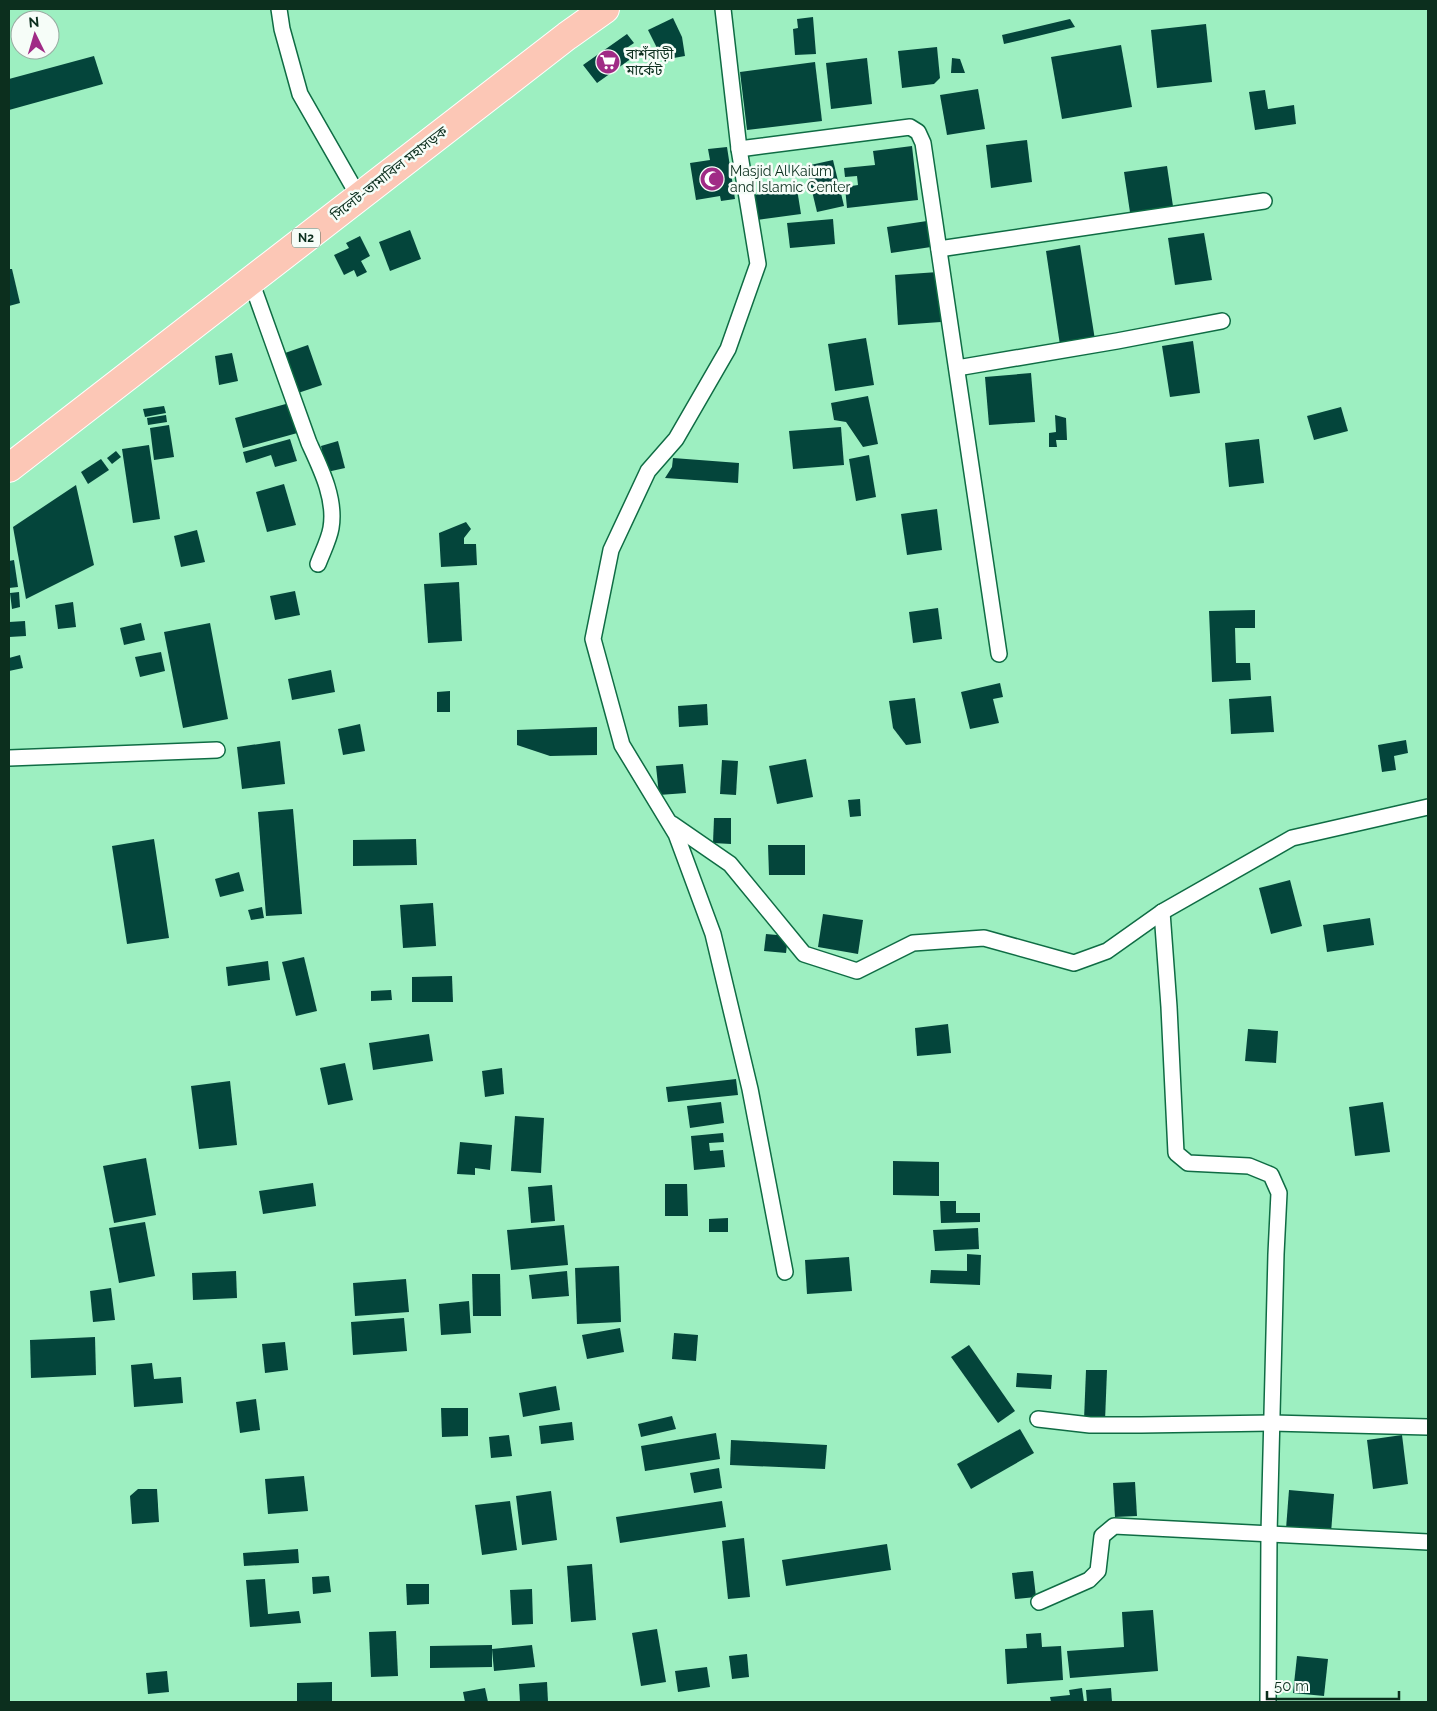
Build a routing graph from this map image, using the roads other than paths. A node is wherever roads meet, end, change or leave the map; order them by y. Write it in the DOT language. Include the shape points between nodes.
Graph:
graph roads {
  1 [pos="279,9"];
  2 [pos="605,9"];
  3 [pos="723,9"];
  4 [pos="738,149"];
  5 [pos="359,197"];
  6 [pos="1264,201"];
  7 [pos="939,249"];
  8 [pos="251,281"];
  9 [pos="1222,321"];
  10 [pos="957,368"];
  11 [pos="9,468"];
  12 [pos="318,564"];
  13 [pos="999,654"];
  14 [pos="217,750"];
  15 [pos="9,758"];
  16 [pos="1428,807"];
  17 [pos="669,822"];
  18 [pos="1162,912"];
  19 [pos="785,1272"];
  20 [pos="1038,1419"];
  21 [pos="1272,1423"];
  22 [pos="1428,1427"];
  23 [pos="1269,1534"];
  24 [pos="1428,1542"];
  25 [pos="1040,1602"];
  26 [pos="1268,1702"];
  1 -- 5 [label="street" via="300,94"];
  2 -- 5 [label="highway, সিলেট-তামাবিল মহাসড়ক / N2"];
  3 -- 4 [label="street"];
  4 -- 7 [label="street" via="910,127 918,132 923,143"];
  4 -- 17 [label="street" via="758,264 728,349 676,439 648,470 611,550 593,640 622,745"];
  5 -- 8 [label="highway, সিলেট-তামাবিল মহাসড়ক / N2"];
  6 -- 7 [label="street"];
  7 -- 10 [label="street"];
  8 -- 11 [label="highway, সিলেট-তামাবিল মহাসড়ক / N2"];
  8 -- 12 [label="street" via="330,495 331,528"];
  9 -- 10 [label="street"];
  10 -- 13 [label="street"];
  14 -- 15 [label="street"];
  16 -- 18 [label="street" via="1292,838"];
  17 -- 18 [label="street" via="730,864 804,954 857,971 913,943 984,938 1074,963 1107,951"];
  17 -- 19 [label="street" via="713,934 750,1089"];
  18 -- 21 [label="street" via="1176,1153 1188,1163 1249,1166 1271,1175 1279,1193"];
  20 -- 21 [label="street" via="1090,1425"];
  21 -- 22 [label="street"];
  21 -- 23 [label="street"];
  23 -- 24 [label="street"];
  23 -- 25 [label="street" via="1114,1526 1102,1536 1098,1571 1089,1580"];
  23 -- 26 [label="street"];
}
